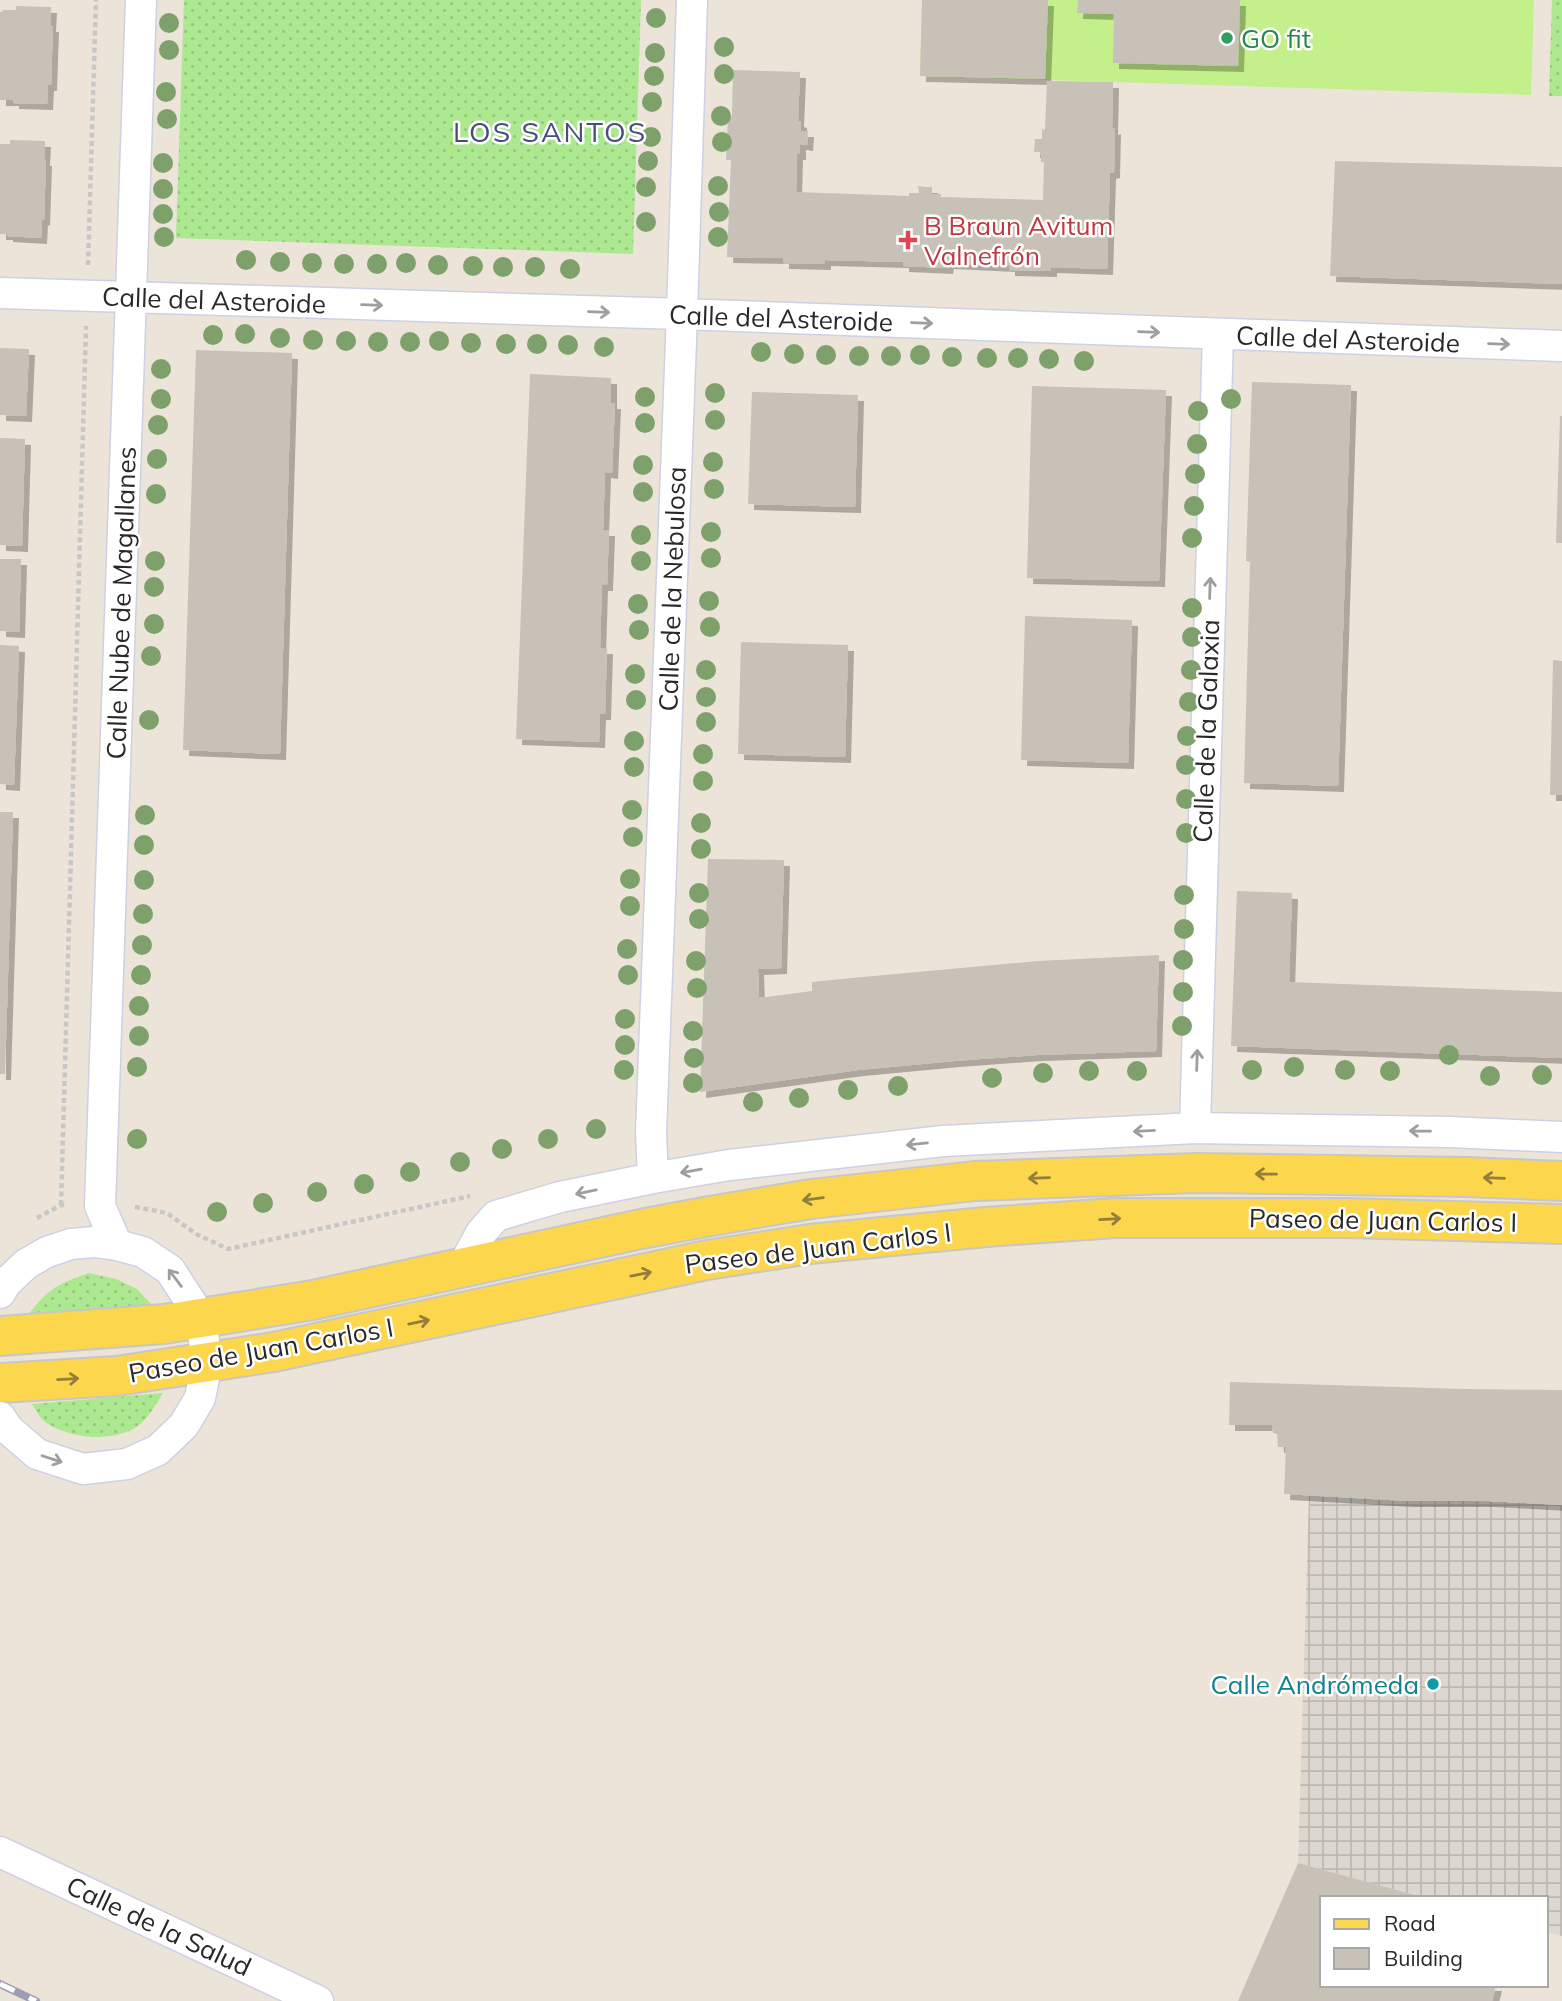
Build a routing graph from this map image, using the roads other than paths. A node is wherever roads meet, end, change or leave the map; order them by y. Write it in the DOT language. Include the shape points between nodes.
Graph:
graph roads {
  1 [pos="141,0"];
  2 [pos="691,0"];
  3 [pos="0,293"];
  4 [pos="132,298"];
  5 [pos="682,314"];
  6 [pos="1218,334"];
  7 [pos="1562,346"];
  8 [pos="1195,1128"];
  9 [pos="1562,1137"];
  10 [pos="653,1178"];
  11 [pos="1562,1181"];
  12 [pos="100,1206"];
  13 [pos="1562,1224"];
  14 [pos="71,1244"];
  15 [pos="117,1245"];
  16 [pos="462,1268"];
  17 [pos="0,1293"];
  18 [pos="201,1318"];
  19 [pos="0,1336"];
  20 [pos="207,1363"];
  21 [pos="0,1382"];
  22 [pos="0,1417"];
  23 [pos="0,1852"];
  24 [pos="318,2001"];
  1 -- 4 [label="street, Calle Nube de Magallanes"];
  2 -- 5 [label="street, Calle de la Nebulosa"];
  3 -- 4 [label="street, Calle del Asteroide"];
  4 -- 5 [label="street, Calle del Asteroide, one-way"];
  4 -- 12 [label="street, Calle Nube de Magallanes"];
  5 -- 6 [label="street, Calle del Asteroide, one-way"];
  5 -- 10 [label="street, Calle de la Nebulosa" via="651,1132"];
  6 -- 7 [label="street, Calle del Asteroide, one-way"];
  8 -- 6 [label="street, Calle de la Galaxia, one-way"];
  9 -- 8 [label="street, one-way"];
  8 -- 10 [label="street, one-way" via="943,1141"];
  10 -- 16 [label="street, one-way" via="496,1216"];
  11 -- 16 [label="main road, Paseo de Juan Carlos I, one-way" via="1197,1172 975,1181 811,1199 641,1229"];
  12 -- 14 [label="street"];
  12 -- 15 [label="street, Calle Nube de Magallanes"];
  20 -- 13 [label="main road, Paseo de Juan Carlos I, one-way" via="707,1260 810,1244 1115,1218"];
  14 -- 15 [label="street"];
  14 -- 17 [label="street" via="26,1264"];
  18 -- 15 [label="street, one-way" via="170,1270 143,1252"];
  16 -- 18 [label="main road, Paseo de Juan Carlos I"];
  18 -- 19 [label="main road, Paseo de Juan Carlos I"];
  18 -- 20 [label="street"];
  21 -- 20 [label="main road, Paseo de Juan Carlos I, one-way" via="117,1376"];
  22 -- 20 [label="street, one-way" via="37,1454 83,1469 127,1464 158,1450 184,1425 200,1398"];
  23 -- 24 [label="street, Calle de la Salud"];
}
